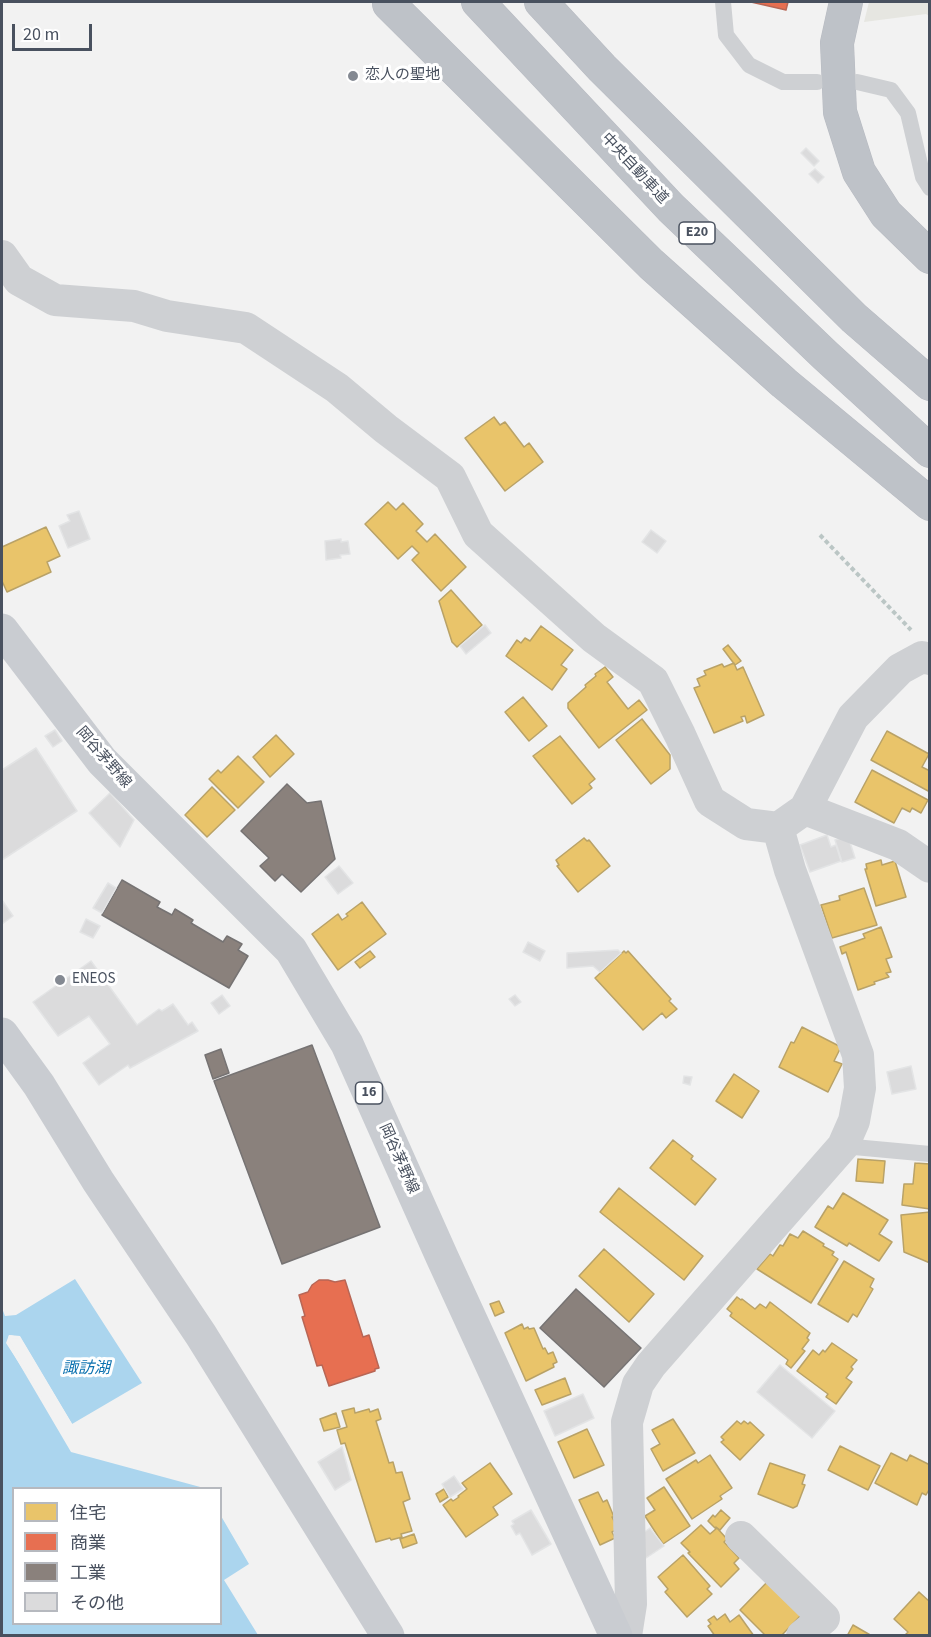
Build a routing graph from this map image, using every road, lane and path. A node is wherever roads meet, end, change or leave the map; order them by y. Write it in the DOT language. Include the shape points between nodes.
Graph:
graph roads {
  1 [pos="478,2"];
  2 [pos="541,2"];
  3 [pos="723,2"];
  4 [pos="846,2"];
  5 [pos="389,4"];
  6 [pos="817,82"];
  7 [pos="857,82"];
  8 [pos="930,188"];
  9 [pos="2,256"];
  10 [pos="930,258"];
  11 [pos="930,384"];
  12 [pos="930,451"];
  13 [pos="930,504"];
  14 [pos="820,535"];
  15 [pos="2,630"];
  16 [pos="926,658"];
  17 [pos="805,809"];
  18 [pos="778,828"];
  19 [pos="930,867"];
  20 [pos="2,1034"];
  21 [pos="843,1146"];
  22 [pos="930,1154"];
  23 [pos="741,1537"];
  24 [pos="388,1635"];
  25 [pos="616,1635"];
  26 [pos="626,1635"];
  27 [pos="802,1635"];
  1 -- 12 [label="highway, 中央自動車道 / E20" via="671,208"];
  2 -- 11 [label="highway" via="602,68 854,318"];
  3 -- 6 [label="lane" via="726,35 749,65 783,82"];
  4 -- 10 [label="highway" via="837,43 840,112 859,172 886,214"];
  5 -- 13 [label="highway" via="651,264 784,383"];
  7 -- 8 [label="lane" via="891,90 908,113 923,177"];
  9 -- 18 [label="street" via="19,280 55,300 134,306 167,316 246,328 337,388 450,477 478,534 594,638 653,681 710,801 746,824"];
  14 -- 16 [label="path" via="914,634"];
  15 -- 25 [label="main road, 岡谷茅野線 / 16" via="102,761 291,950 304,970 347,1044"];
  16 -- 17 [label="street" via="900,669 852,717"];
  17 -- 18 [label="street"];
  17 -- 19 [label="street" via="898,845"];
  18 -- 21 [label="street" via="858,1055 860,1088 854,1120"];
  20 -- 24 [label="main road" via="39,1084 201,1335"];
  21 -- 22 [label="lane"];
  21 -- 26 [label="street" via="638,1384 627,1422 631,1604"];
  23 -- 27 [label="street" via="824,1618"];
}
